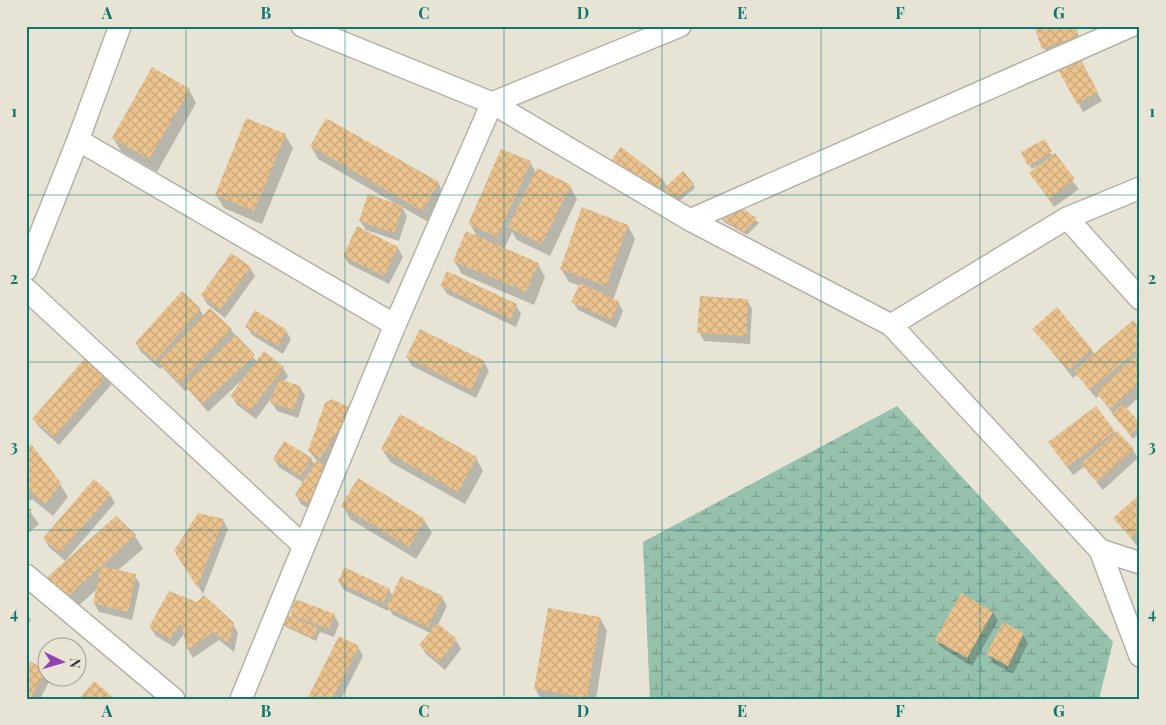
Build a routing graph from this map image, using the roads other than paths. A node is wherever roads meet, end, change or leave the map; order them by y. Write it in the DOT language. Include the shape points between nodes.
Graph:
graph roads {
  1 [pos="120,26"];
  2 [pos="302,26"];
  3 [pos="680,26"];
  4 [pos="1131,26"];
  5 [pos="492,103"];
  6 [pos="78,140"];
  7 [pos="1140,188"];
  8 [pos="1067,218"];
  9 [pos="690,220"];
  10 [pos="26,270"];
  11 [pos="26,289"];
  12 [pos="1140,299"];
  13 [pos="395,325"];
  14 [pos="891,325"];
  15 [pos="304,546"];
  16 [pos="1100,550"];
  17 [pos="1140,563"];
  18 [pos="26,576"];
  19 [pos="1140,656"];
  20 [pos="174,699"];
  21 [pos="241,699"];
  1 -- 6 [label="street"];
  2 -- 5 [label="street"];
  3 -- 5 [label="street"];
  4 -- 9 [label="street"];
  5 -- 9 [label="street"];
  5 -- 13 [label="street"];
  6 -- 10 [label="street"];
  6 -- 13 [label="street"];
  7 -- 8 [label="street"];
  8 -- 12 [label="street"];
  8 -- 14 [label="street"];
  9 -- 14 [label="street"];
  11 -- 15 [label="street"];
  13 -- 15 [label="street"];
  14 -- 16 [label="street"];
  15 -- 21 [label="street"];
  16 -- 17 [label="street"];
  16 -- 19 [label="street"];
  18 -- 20 [label="street"];
}
